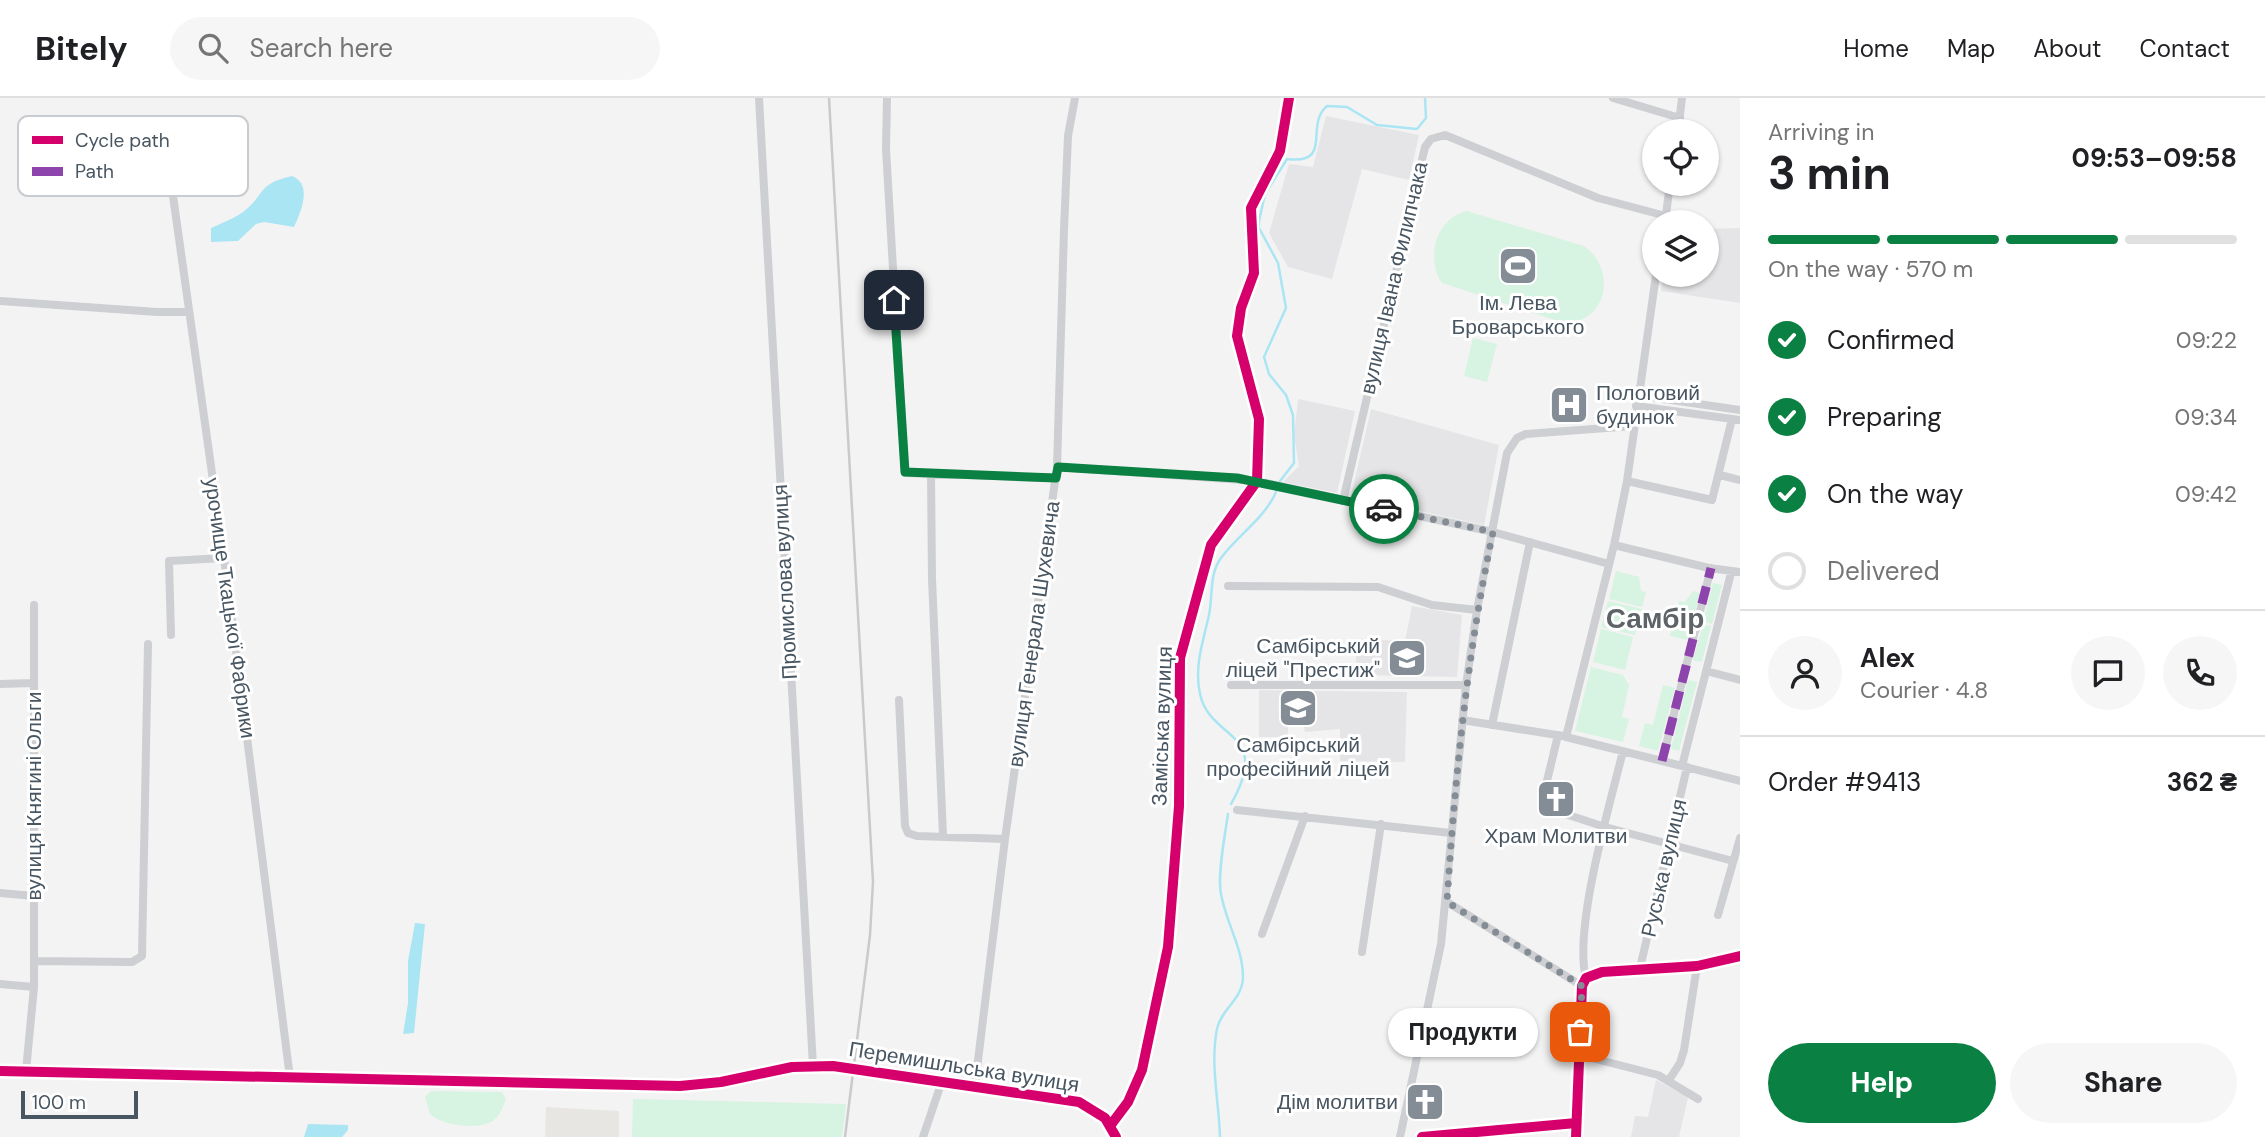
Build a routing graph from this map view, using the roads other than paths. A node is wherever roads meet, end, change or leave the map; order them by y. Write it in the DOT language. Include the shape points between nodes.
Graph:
graph roads {
  1 [pos="759,98"];
  2 [pos="887,98"];
  3 [pos="1075,98"];
  4 [pos="1289,98"];
  5 [pos="1613,98"];
  6 [pos="1682,98"];
  7 [pos="1680,118"];
  8 [pos="173,196"];
  9 [pos="1642,212"];
  10 [pos="1654,287"];
  11 [pos="0,301"];
  12 [pos="188,312"];
  13 [pos="1637,396"];
  14 [pos="1636,406"];
  15 [pos="1740,410"];
  16 [pos="1736,419"];
  17 [pos="1633,426"];
  18 [pos="1058,467"];
  19 [pos="931,474"];
  20 [pos="1720,475"];
  21 [pos="1056,478"];
  22 [pos="1740,480"];
  23 [pos="1257,481"];
  24 [pos="1627,481"];
  25 [pos="1343,500"];
  26 [pos="1493,532"];
  27 [pos="1530,542"];
  28 [pos="1614,545"];
  29 [pos="224,558"];
  30 [pos="1609,564"];
  31 [pos="1711,568"];
  32 [pos="1738,572"];
  33 [pos="1228,586"];
  34 [pos="34,605"];
  35 [pos="1477,610"];
  36 [pos="171,635"];
  37 [pos="148,644"];
  38 [pos="1706,671"];
  39 [pos="1740,680"];
  40 [pos="34,683"];
  41 [pos="0,684"];
  42 [pos="1231,685"];
  43 [pos="1466,685"];
  44 [pos="899,700"];
  45 [pos="1462,720"];
  46 [pos="1492,725"];
  47 [pos="1562,736"];
  48 [pos="1623,751"];
  49 [pos="1662,761"];
  50 [pos="1685,766"];
  51 [pos="1740,781"];
  52 [pos="1237,810"];
  53 [pos="1305,816"];
  54 [pos="1381,824"];
  55 [pos="1605,827"];
  56 [pos="1451,833"];
  57 [pos="943,835"];
  58 [pos="1740,838"];
  59 [pos="1006,839"];
  60 [pos="1669,844"];
  61 [pos="1733,861"];
  62 [pos="0,893"];
  63 [pos="34,895"];
  64 [pos="1447,902"];
  65 [pos="1718,915"];
  66 [pos="1262,934"];
  67 [pos="1362,952"];
  68 [pos="1740,956"];
  69 [pos="34,961"];
  70 [pos="1697,966"];
  71 [pos="1640,968"];
  72 [pos="1584,982"];
  73 [pos="0,984"];
  74 [pos="34,987"];
  75 [pos="1580,1055"];
  76 [pos="813,1066"];
  77 [pos="0,1071"];
  78 [pos="26,1071"];
  79 [pos="290,1078"];
  80 [pos="1669,1080"];
  81 [pos="942,1081"];
  82 [pos="975,1086"];
  83 [pos="1698,1099"];
  84 [pos="1576,1124"];
  85 [pos="1110,1126"];
  86 [pos="923,1137"];
  87 [pos="1115,1137"];
  88 [pos="1400,1137"];
  89 [pos="1422,1137"];
  90 [pos="1576,1137"];
  1 -- 76 [label="street, Промислова вулиця"];
  2 -- 19 [label="street" via="905,472"];
  3 -- 18 [label="street, вулиця Генерала Шухевича" via="1068,135 1063,229"];
  4 -- 23 [label="street" via="1280,151 1251,208 1254,273 1237,322 1259,419"];
  5 -- 7 [label="street"];
  6 -- 7 [label="street"];
  8 -- 12 [label="street, урочище Ткацької Фабрики"];
  9 -- 25 [label="street, вулиця Івана Филипчака" via="1445,135 1431,139 1425,147"];
  10 -- 13 [label="street"];
  11 -- 12 [label="street"];
  12 -- 29 [label="street, урочище Ткацької Фабрики"];
  13 -- 14 [label="street"];
  13 -- 15 [label="street"];
  14 -- 16 [label="street"];
  14 -- 17 [label="street"];
  16 -- 20 [label="street"];
  17 -- 24 [label="street"];
  17 -- 26 [label="street" via="1561,429 1517,438 1507,453"];
  18 -- 21 [label="street, вулиця Генерала Шухевича"];
  18 -- 23 [label="street"];
  19 -- 21 [label="street"];
  19 -- 57 [label="street"];
  20 -- 22 [label="street"];
  20 -- 24 [label="street" via="1715,496 1708,501"];
  21 -- 59 [label="street, вулиця Генерала Шухевича"];
  23 -- 25 [label="street"];
  23 -- 85 [label="street, Заміська вулиця" via="1211,545 1180,658 1179,806 1168,947 1142,1070 1128,1102"];
  24 -- 28 [label="street"];
  25 -- 26 [label="street"];
  26 -- 27 [label="street"];
  26 -- 35 [label="street"];
  27 -- 30 [label="street"];
  27 -- 46 [label="street"];
  28 -- 30 [label="street"];
  28 -- 31 [label="street"];
  29 -- 36 [label="street" via="169,561"];
  29 -- 79 [label="street, урочище Ткацької Фабрики"];
  30 -- 47 [label="street"];
  31 -- 32 [label="street"];
  31 -- 49 [label="street"];
  32 -- 38 [label="street, Руська вулиця"];
  33 -- 35 [label="street" via="1378,587 1432,606"];
  34 -- 40 [label="street, вулиця Княгині Ольги"];
  35 -- 43 [label="street"];
  37 -- 69 [label="street" via="142,956 132,962"];
  38 -- 39 [label="street"];
  38 -- 50 [label="street, Руська вулиця"];
  40 -- 41 [label="street"];
  40 -- 63 [label="street, вулиця Княгині Ольги"];
  42 -- 43 [label="street"];
  43 -- 45 [label="street"];
  44 -- 57 [label="street" via="906,830 917,836"];
  45 -- 46 [label="street"];
  45 -- 56 [label="street"];
  46 -- 47 [label="street"];
  47 -- 48 [label="street"];
  47 -- 55 [label="street" via="1541,806"];
  48 -- 49 [label="street"];
  48 -- 55 [label="street"];
  49 -- 50 [label="street"];
  50 -- 51 [label="street"];
  50 -- 60 [label="street, Руська вулиця"];
  52 -- 53 [label="street"];
  53 -- 54 [label="street"];
  53 -- 66 [label="street"];
  54 -- 56 [label="street"];
  54 -- 67 [label="street"];
  55 -- 60 [label="street"];
  55 -- 72 [label="street" via="1586,918"];
  56 -- 64 [label="street"];
  57 -- 59 [label="street"];
  58 -- 61 [label="street"];
  59 -- 82 [label="street, вулиця Генерала Шухевича"];
  60 -- 61 [label="street"];
  60 -- 71 [label="street, Руська вулиця"];
  61 -- 65 [label="street"];
  62 -- 63 [label="street"];
  63 -- 69 [label="street, вулиця Княгині Ольги"];
  64 -- 72 [label="street"];
  64 -- 88 [label="street"];
  68 -- 70 [label="main road"];
  69 -- 74 [label="street, вулиця Княгині Ольги"];
  70 -- 71 [label="main road"];
  70 -- 80 [label="street" via="1684,1050"];
  71 -- 72 [label="main road" via="1602,972"];
  72 -- 75 [label="main road"];
  73 -- 74 [label="street"];
  74 -- 78 [label="street, вулиця Княгині Ольги"];
  75 -- 80 [label="street"];
  75 -- 84 [label="main road"];
  76 -- 79 [label="main road, Перемишльська вулиця" via="680,1086"];
  76 -- 81 [label="main road, Перемишльська вулиця"];
  77 -- 78 [label="main road, Перемишльська вулиця"];
  78 -- 79 [label="main road, Перемишльська вулиця"];
  80 -- 83 [label="street"];
  81 -- 82 [label="main road, Перемишльська вулиця"];
  81 -- 86 [label="street"];
  82 -- 85 [label="main road, Перемишльська вулиця" via="1079,1102 1098,1111"];
  84 -- 89 [label="main road"];
  84 -- 90 [label="main road"];
  85 -- 87 [label="main road, Перемишльська вулиця"];
}
